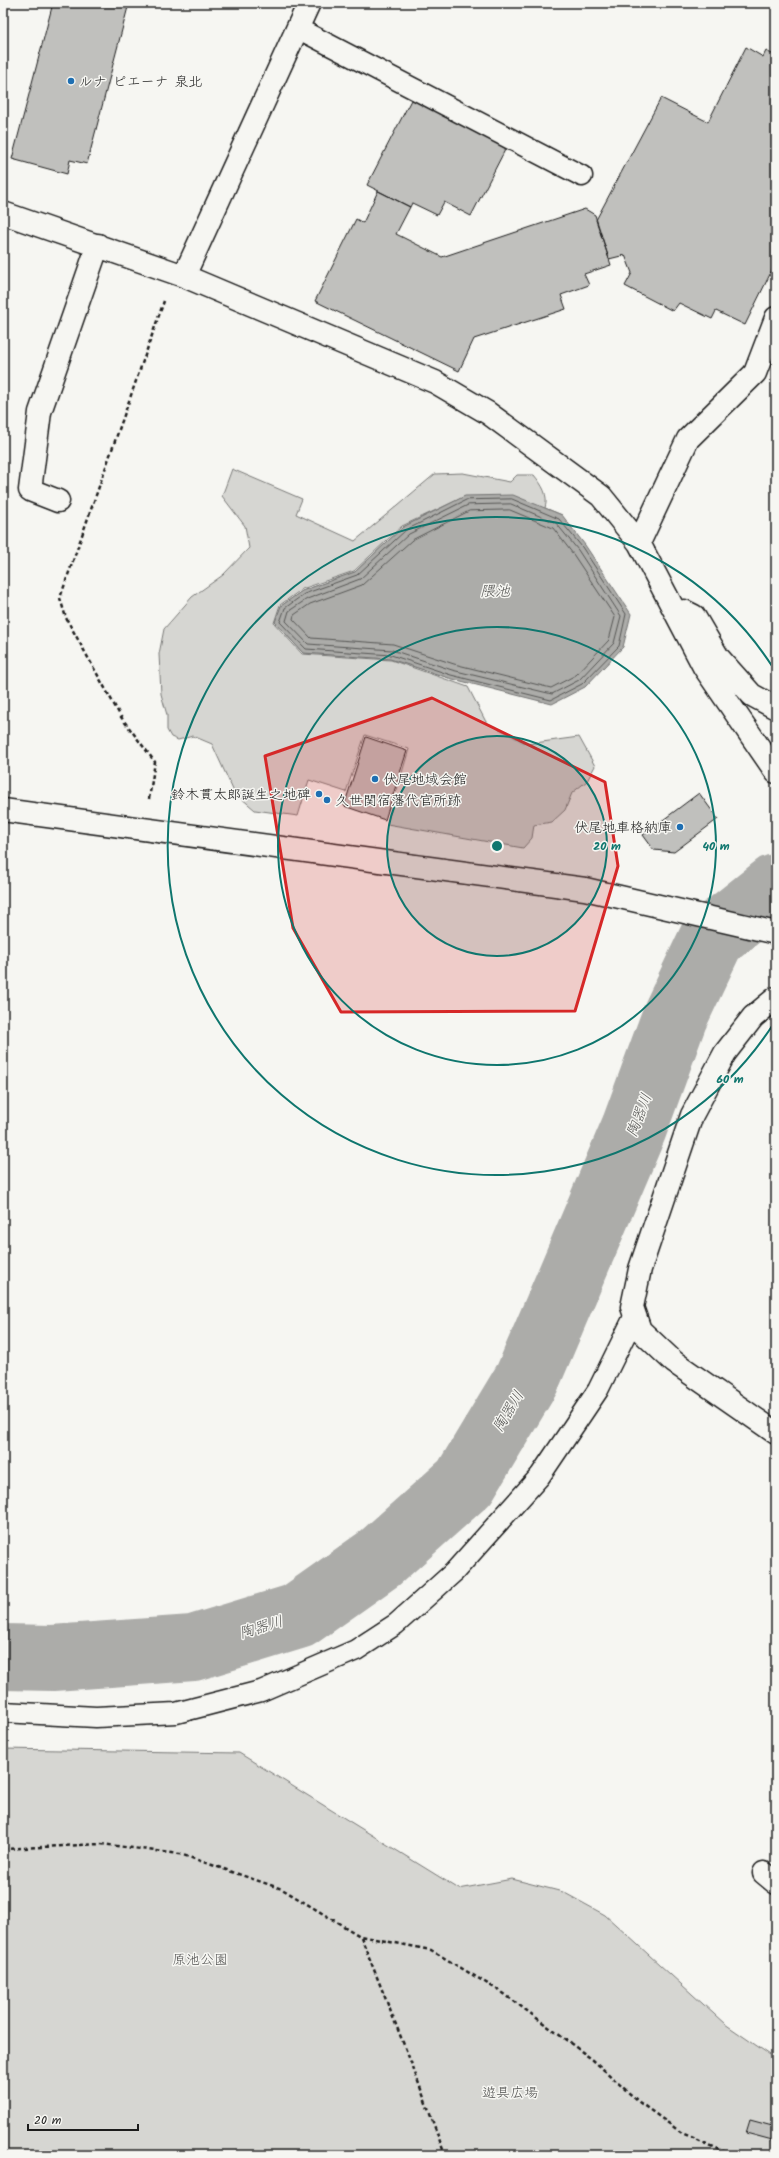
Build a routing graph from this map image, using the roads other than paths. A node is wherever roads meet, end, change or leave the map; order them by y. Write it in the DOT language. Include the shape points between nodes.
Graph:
graph roads {
  1 [pos="309,3"];
  2 [pos="297,28"];
  3 [pos="582,176"];
  4 [pos="3,213"];
  5 [pos="98,245"];
  6 [pos="179,275"];
  7 [pos="776,318"];
  8 [pos="58,501"];
  9 [pos="639,543"];
  10 [pos="671,603"];
  11 [pos="776,708"];
  12 [pos="776,772"];
  13 [pos="3,810"];
  14 [pos="776,933"];
  15 [pos="776,998"];
  16 [pos="635,1315"];
  17 [pos="776,1433"];
  18 [pos="3,1712"];
  1 -- 2 [label="street"];
  2 -- 3 [label="lane"];
  2 -- 6 [label="street"];
  4 -- 5 [label="street"];
  5 -- 6 [label="street"];
  5 -- 8 [label="street" via="40,412 30,490"];
  6 -- 9 [label="street" via="435,382 488,413 601,496"];
  7 -- 9 [label="street" via="754,373 688,439"];
  9 -- 10 [label="street"];
  10 -- 11 [label="street" via="694,616 718,656 752,695"];
  10 -- 12 [label="street" via="704,667"];
  13 -- 14 [label="street" via="585,889"];
  15 -- 16 [label="street" via="753,1017 725,1053 692,1115 640,1269 632,1307"];
  16 -- 17 [label="street" via="640,1330 674,1362"];
  16 -- 18 [label="lane" via="598,1390 540,1476 454,1572 396,1624 356,1650 261,1691 176,1713 96,1716"];
}
